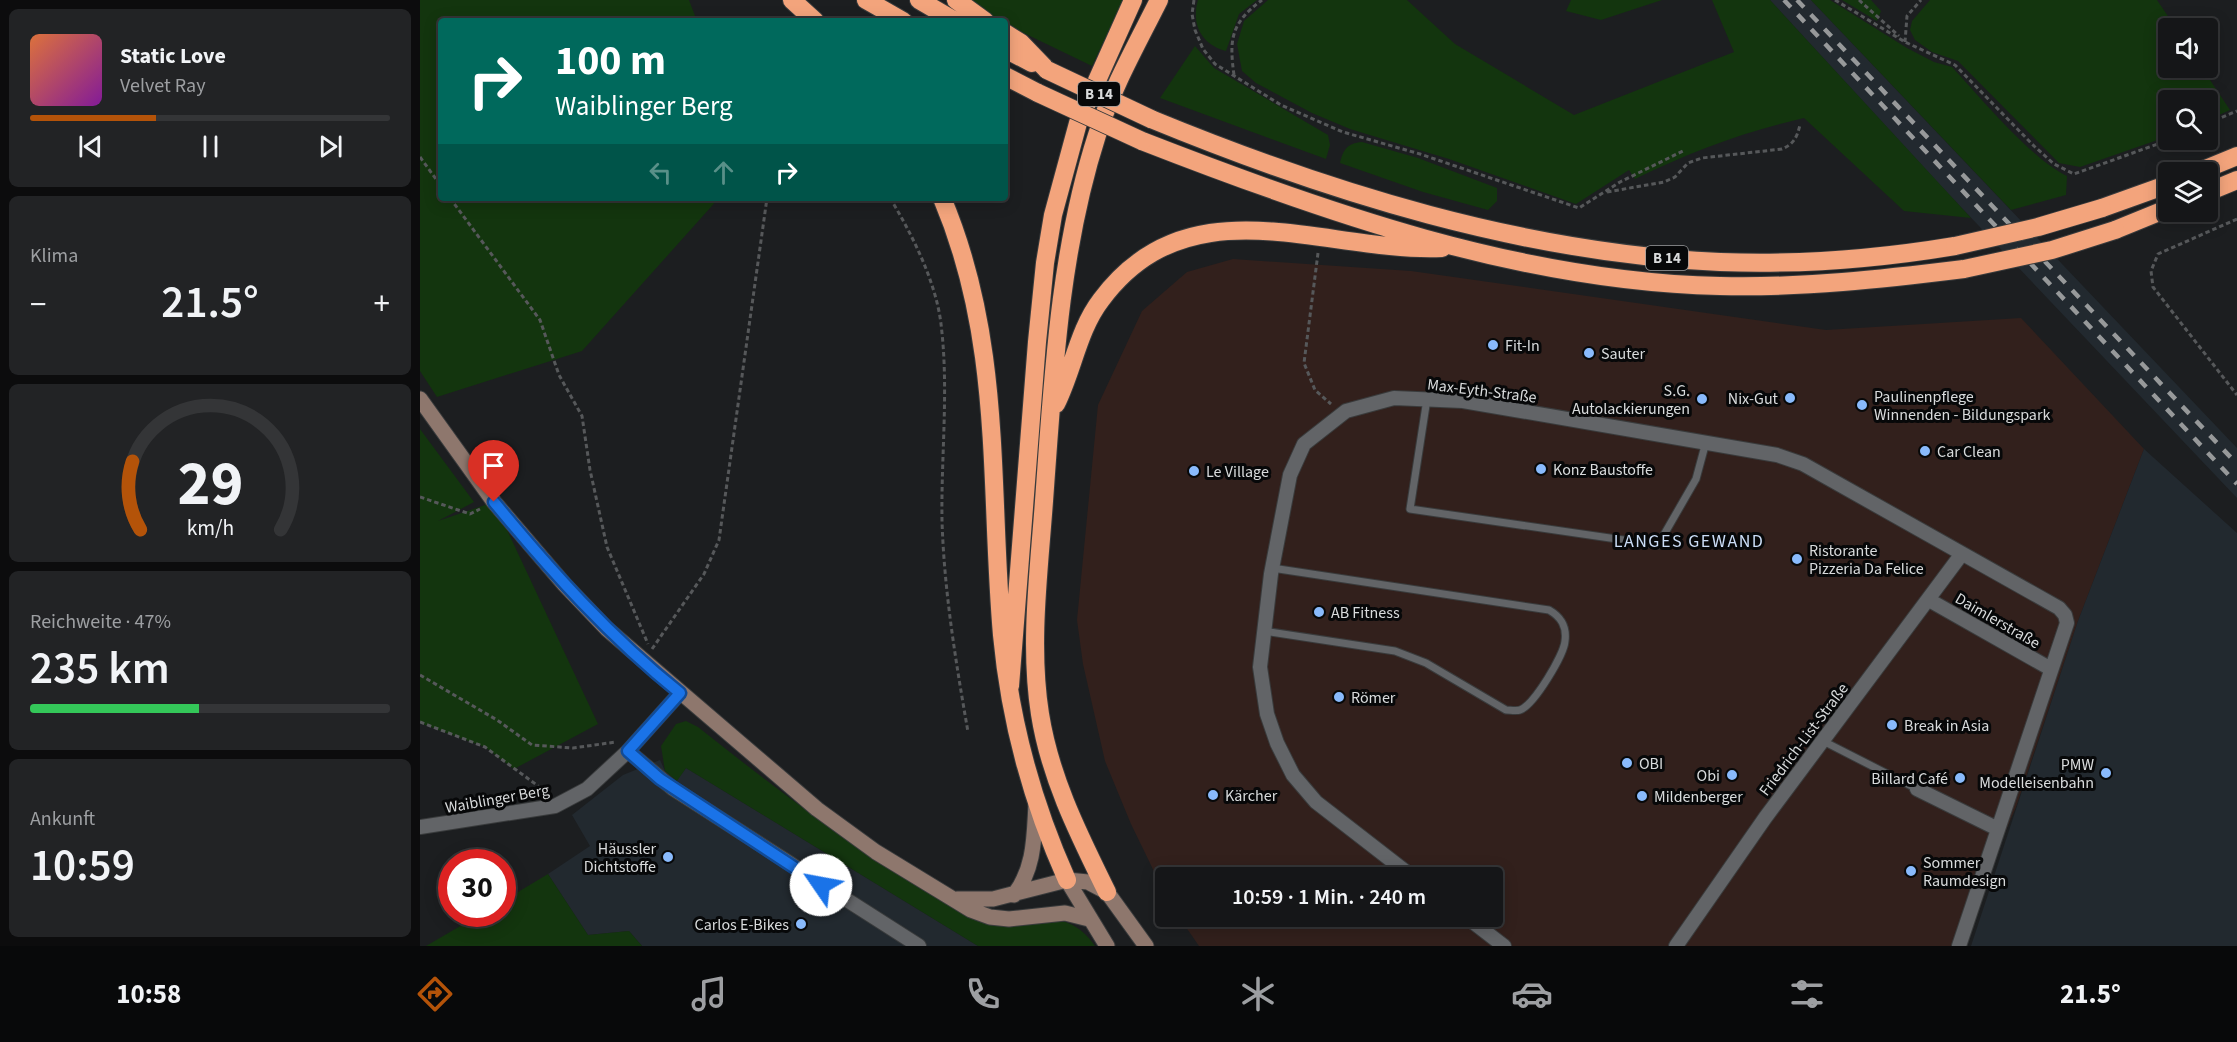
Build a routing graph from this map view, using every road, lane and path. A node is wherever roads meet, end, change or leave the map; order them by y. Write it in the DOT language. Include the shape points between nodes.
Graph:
graph roads {
  1 [pos="792,0"];
  2 [pos="866,0"];
  3 [pos="919,0"];
  4 [pos="956,0"];
  5 [pos="1133,0"];
  6 [pos="1159,0"];
  7 [pos="1194,0"];
  8 [pos="1262,0"];
  9 [pos="1835,0"];
  10 [pos="1859,0"];
  11 [pos="1921,0"];
  12 [pos="812,18"];
  13 [pos="898,18"];
  14 [pos="950,18"];
  15 [pos="981,18"];
  16 [pos="1008,35"];
  17 [pos="1905,42"];
  18 [pos="1008,50"];
  19 [pos="1047,70"];
  20 [pos="1234,75"];
  21 [pos="1008,78"];
  22 [pos="2237,111"];
  23 [pos="2218,119"];
  24 [pos="1800,124"];
  25 [pos="2158,144"];
  26 [pos="1683,151"];
  27 [pos="2237,156"];
  28 [pos="420,157"];
  29 [pos="2218,164"];
  30 [pos="2237,180"];
  31 [pos="438,182"];
  32 [pos="2158,188"];
  33 [pos="2218,188"];
  34 [pos="1604,192"];
  35 [pos="452,201"];
  36 [pos="767,201"];
  37 [pos="892,201"];
  38 [pos="943,201"];
  39 [pos="2158,212"];
  40 [pos="2237,219"];
  41 [pos="1459,247"];
  42 [pos="1319,250"];
  43 [pos="2237,395"];
  44 [pos="420,399"];
  45 [pos="1426,399"];
  46 [pos="1346,411"];
  47 [pos="1050,417"];
  48 [pos="1706,442"];
  49 [pos="420,497"];
  50 [pos="494,502"];
  51 [pos="1961,555"];
  52 [pos="1272,568"];
  53 [pos="1929,600"];
  54 [pos="1264,631"];
  55 [pos="2050,669"];
  56 [pos="420,675"];
  57 [pos="1010,686"];
  58 [pos="680,693"];
  59 [pos="420,723"];
  60 [pos="968,732"];
  61 [pos="1823,741"];
  62 [pos="628,751"];
  63 [pos="1917,789"];
  64 [pos="1036,804"];
  65 [pos="555,806"];
  66 [pos="420,827"];
  67 [pos="1998,829"];
  68 [pos="1400,867"];
  69 [pos="1068,879"];
  70 [pos="1107,892"];
  71 [pos="1014,895"];
  72 [pos="957,899"];
  73 [pos="1089,919"];
  74 [pos="1479,927"];
  75 [pos="919,946"];
  76 [pos="1107,946"];
  77 [pos="1146,946"];
  78 [pos="1504,946"];
  79 [pos="1676,946"];
  80 [pos="1959,946"];
  1 -- 12 [label="highway"];
  2 -- 13 [label="highway"];
  3 -- 14 [label="highway"];
  4 -- 15 [label="highway"];
  5 -- 57 [label="highway" via="1078,123 1053,215 1038,330"];
  6 -- 47 [label="highway" via="1097,133 1080,192 1068,252"];
  7 -- 20 [label="path" via="1192,14 1203,49 1215,64"];
  8 -- 20 [label="path" via="1245,13 1234,32 1230,53"];
  9 -- 17 [label="path"];
  10 -- 17 [label="path"];
  11 -- 17 [label="path" via="1907,16"];
  16 -- 19 [label="highway" via="1022,43"];
  17 -- 25 [label="path" via="1955,65 2065,172 2074,174"];
  18 -- 19 [label="highway, B 14"];
  19 -- 32 [label="highway, B 14, bridge" via="1231,152 1363,195 1463,222 1607,250 1720,262 1847,260 1955,246 2038,227"];
  20 -- 34 [label="path" via="1306,117 1343,132 1420,153 1509,186 1580,208"];
  21 -- 41 [label="highway, B 14, bridge" via="1142,141 1303,202"];
  22 -- 23 [label="path"];
  24 -- 34 [label="path" via="1797,137 1782,149 1702,158 1688,163 1664,182"];
  26 -- 34 [label="path"];
  27 -- 29 [label="highway"];
  28 -- 31 [label="path"];
  30 -- 33 [label="highway"];
  35 -- 36 [label="path" via="540,320 558,375 582,416 608,548 651,651 704,573 719,540"];
  37 -- 60 [label="path" via="923,261 941,322 942,522 955,658"];
  38 -- 57 [label="highway" via="968,267 986,369 1002,628"];
  39 -- 41 [label="highway, B 14, bridge" via="2052,250 1964,269 1837,284 1718,286 1604,275"];
  40 -- 43 [label="path" via="2158,254 2151,270 2153,287"];
  41 -- 47 [label="highway" via="1409,249 1260,229 1197,235 1172,243 1134,265 1100,301 1087,323 1068,381"];
  42 -- 46 [label="path" via="1304,363 1315,390"];
  44 -- 50 [label="street"];
  45 -- 46 [label="street, Max-Eyth-Straße" via="1394,398"];
  45 -- 48 [label="street, Max-Eyth-Straße" via="1463,401"];
  45 -- 48 [label="lane" via="1410,509 1421,511 1658,545 1696,479"];
  46 -- 52 [label="street, Max-Eyth-Straße" via="1304,444 1290,474"];
  47 -- 70 [label="highway" via="1037,601 1040,714 1058,786"];
  48 -- 51 [label="street, Max-Eyth-Straße" via="1777,455 1803,464"];
  49 -- 50 [label="path" via="470,514"];
  50 -- 58 [label="street" via="606,629"];
  51 -- 53 [label="street, Friedrich-List-Straße"];
  51 -- 55 [label="street, Daimlerstraße" via="2059,608 2065,615 2067,623"];
  52 -- 54 [label="street, Max-Eyth-Straße"];
  52 -- 54 [label="lane" via="1549,610 1559,616 1566,644 1535,700 1520,710 1506,710 1426,663 1395,651"];
  53 -- 55 [label="street, Daimlerstraße"];
  53 -- 61 [label="street, Friedrich-List-Straße"];
  54 -- 68 [label="street, Max-Eyth-Straße" via="1260,667 1267,714 1293,775 1316,802"];
  55 -- 67 [label="street, Daimlerstraße"];
  56 -- 62 [label="path" via="497,720 532,746 573,748 617,742"];
  57 -- 64 [label="highway" via="1022,755"];
  58 -- 62 [label="street, Waiblinger Berg"];
  58 -- 72 [label="street" via="817,810 876,852"];
  59 -- 65 [label="path" via="485,747 547,791"];
  61 -- 63 [label="lane"];
  61 -- 79 [label="street, Friedrich-List-Straße"];
  62 -- 65 [label="street, Waiblinger Berg" via="587,789"];
  62 -- 75 [label="street" via="672,788"];
  63 -- 67 [label="street"];
  64 -- 69 [label="highway"];
  64 -- 71 [label="street" via="1033,854 1022,885"];
  65 -- 66 [label="street, Waiblinger Berg"];
  67 -- 80 [label="street, Daimlerstraße"];
  69 -- 70 [label="street" via="1088,882"];
  69 -- 71 [label="street"];
  69 -- 73 [label="street"];
  70 -- 77 [label="street"];
  71 -- 72 [label="street" via="972,901"];
  72 -- 73 [label="street" via="990,917 1009,919 1065,913"];
  73 -- 76 [label="street"];
  74 -- 78 [label="street"];
}
